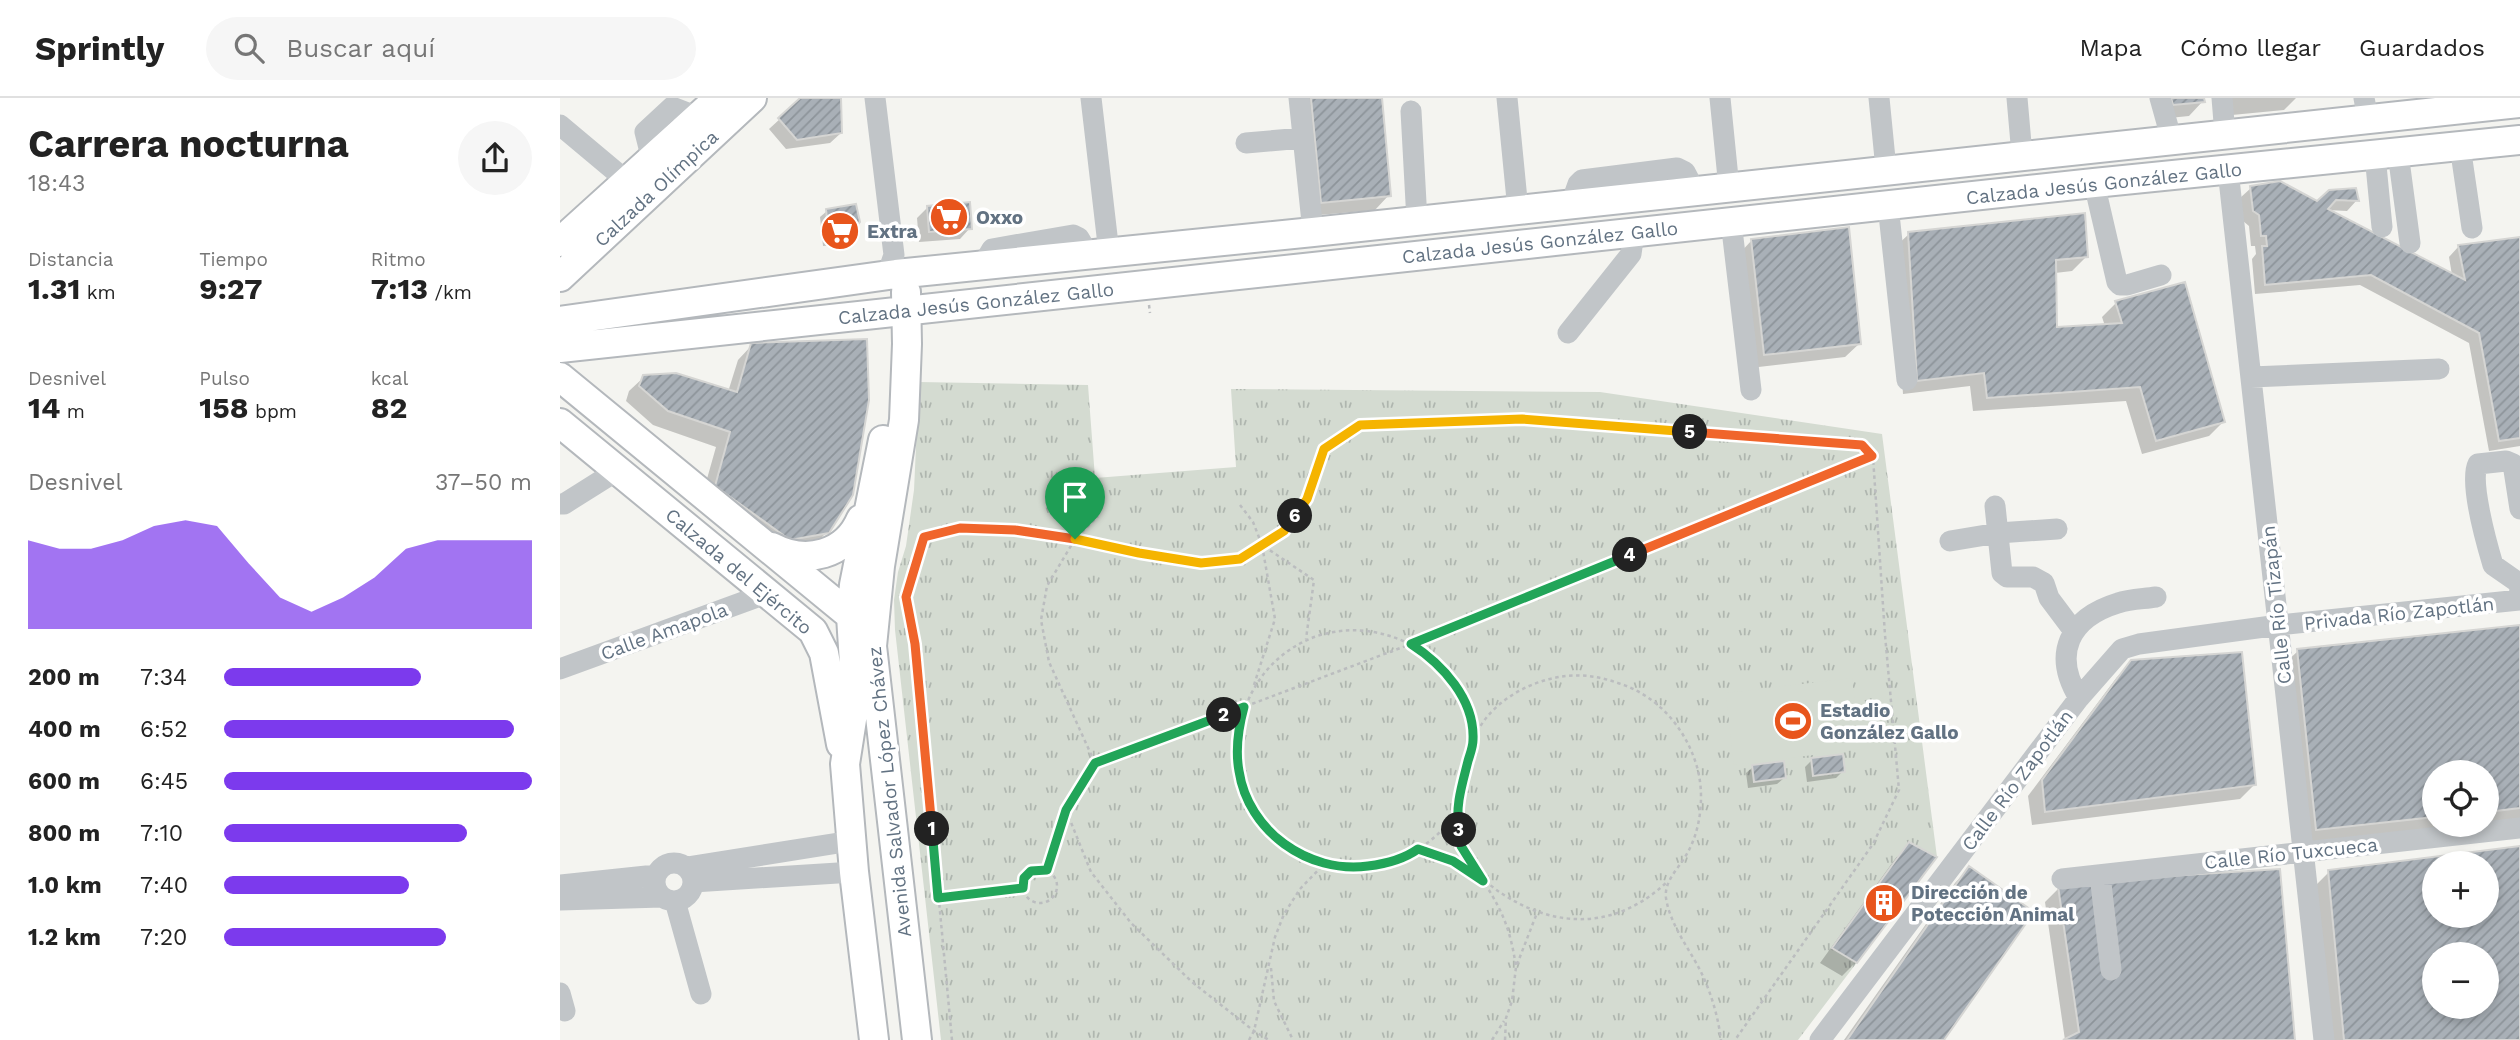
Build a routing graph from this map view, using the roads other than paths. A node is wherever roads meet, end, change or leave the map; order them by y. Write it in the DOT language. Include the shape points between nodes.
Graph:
graph roads {
  1 [pos="719,98"];
  2 [pos="752,98"];
  3 [pos="875,98"];
  4 [pos="1091,98"];
  5 [pos="1299,98"];
  6 [pos="1507,98"];
  7 [pos="1720,98"];
  8 [pos="1879,98"];
  9 [pos="2017,98"];
  10 [pos="2160,98"];
  11 [pos="2222,98"];
  12 [pos="2520,103"];
  13 [pos="2426,105"];
  14 [pos="2366,109"];
  15 [pos="1411,111"];
  16 [pos="560,125"];
  17 [pos="2225,135"];
  18 [pos="1303,138"];
  19 [pos="2520,140"];
  20 [pos="2172,141"];
  21 [pos="1246,143"];
  22 [pos="2460,146"];
  23 [pos="2386,154"];
  24 [pos="2022,156"];
  25 [pos="1890,169"];
  26 [pos="2228,170"];
  27 [pos="628,182"];
  28 [pos="2094,183"];
  29 [pos="1729,188"];
  30 [pos="1980,195"];
  31 [pos="1888,205"];
  32 [pos="1518,210"];
  33 [pos="1417,221"];
  34 [pos="1731,221"];
  35 [pos="2382,227"];
  36 [pos="2472,228"];
  37 [pos="1313,232"];
  38 [pos="1634,232"];
  39 [pos="560,242"];
  40 [pos="2410,243"];
  41 [pos="1099,254"];
  42 [pos="895,268"];
  43 [pos="2161,275"];
  44 [pos="560,277"];
  45 [pos="898,311"];
  46 [pos="560,321"];
  47 [pos="1568,333"];
  48 [pos="560,348"];
  49 [pos="2439,369"];
  50 [pos="560,377"];
  51 [pos="2251,377"];
  52 [pos="1906,380"];
  53 [pos="1751,390"];
  54 [pos="560,423"];
  55 [pos="618,470"];
  56 [pos="873,490"];
  57 [pos="560,504"];
  58 [pos="1995,506"];
  59 [pos="2520,509"];
  60 [pos="733,521"];
  61 [pos="2057,530"];
  62 [pos="1998,533"];
  63 [pos="1950,541"];
  64 [pos="2520,589"];
  65 [pos="768,593"];
  66 [pos="2156,597"];
  67 [pos="851,616"];
  68 [pos="2278,625"];
  69 [pos="2073,630"];
  70 [pos="872,646"];
  71 [pos="560,669"];
  72 [pos="2079,698"];
  73 [pos="845,764"];
  74 [pos="2520,828"];
  75 [pos="851,841"];
  76 [pos="803,848"];
  77 [pos="2304,852"];
  78 [pos="854,872"];
  79 [pos="690,874"];
  80 [pos="656,875"];
  81 [pos="806,875"];
  82 [pos="2100,875"];
  83 [pos="2062,879"];
  84 [pos="560,885"];
  85 [pos="668,899"];
  86 [pos="560,900"];
  87 [pos="2111,970"];
  88 [pos="701,994"];
  89 [pos="874,1040"];
  90 [pos="917,1040"];
  91 [pos="1820,1040"];
  92 [pos="2324,1040"];
  1 -- 27 [label="main road, Calzada Olímpica"];
  2 -- 44 [label="main road, Calzada Olímpica"];
  3 -- 42 [label="street, Avenida Salvador López Chávez"];
  4 -- 41 [label="street"];
  5 -- 18 [label="street"];
  6 -- 32 [label="street"];
  7 -- 29 [label="street"];
  8 -- 25 [label="street"];
  9 -- 24 [label="street"];
  10 -- 20 [label="street"];
  11 -- 17 [label="street"];
  12 -- 13 [label="main road, Calzada Jesús González Gallo"];
  13 -- 14 [label="main road, Calzada Jesús González Gallo"];
  14 -- 17 [label="main road, Calzada Jesús González Gallo"];
  15 -- 33 [label="street"];
  16 -- 27 [label="street"];
  17 -- 20 [label="main road, Calzada Jesús González Gallo"];
  18 -- 21 [label="street"];
  18 -- 37 [label="street"];
  19 -- 22 [label="main road, Calzada Jesús González Gallo"];
  20 -- 24 [label="main road, Calzada Jesús González Gallo"];
  22 -- 23 [label="main road, Calzada Jesús González Gallo"];
  22 -- 36 [label="street"];
  23 -- 26 [label="main road, Calzada Jesús González Gallo"];
  23 -- 35 [label="street"];
  23 -- 40 [label="street"];
  24 -- 25 [label="main road, Calzada Jesús González Gallo"];
  25 -- 29 [label="main road, Calzada Jesús González Gallo"];
  25 -- 30 [label="main road"];
  26 -- 28 [label="main road, Calzada Jesús González Gallo"];
  26 -- 51 [label="street, Calle Río Tizapán"];
  27 -- 39 [label="main road, Calzada Olímpica"];
  28 -- 30 [label="main road, Calzada Jesús González Gallo"];
  28 -- 43 [label="street" via="2117,282 2127,285"];
  29 -- 32 [label="main road, Calzada Jesús González Gallo"];
  30 -- 31 [label="main road, Calzada Jesús González Gallo"];
  31 -- 34 [label="main road, Calzada Jesús González Gallo"];
  31 -- 52 [label="street"];
  32 -- 33 [label="main road, Calzada Jesús González Gallo"];
  33 -- 37 [label="main road, Calzada Jesús González Gallo"];
  34 -- 38 [label="main road, Calzada Jesús González Gallo"];
  34 -- 53 [label="street"];
  37 -- 41 [label="main road, Calzada Jesús González Gallo"];
  38 -- 45 [label="main road, Calzada Jesús González Gallo"];
  38 -- 47 [label="street" via="1631,254"];
  41 -- 42 [label="main road, Calzada Jesús González Gallo" via="982,266"];
  42 -- 45 [label="main road, Avenida Salvador López Chávez"];
  42 -- 46 [label="main road, Calzada Jesús González Gallo"];
  45 -- 48 [label="main road, Calzada Jesús González Gallo"];
  45 -- 56 [label="main road, Avenida Salvador López Chávez"];
  45 -- 70 [label="main road, Avenida Salvador López Chávez" via="904,420"];
  49 -- 51 [label="street"];
  50 -- 60 [label="main road, Calzada del Ejército"];
  51 -- 68 [label="street, Calle Río Tizapán"];
  54 -- 55 [label="main road, Calzada del Ejército"];
  55 -- 57 [label="street"];
  55 -- 65 [label="main road, Calzada del Ejército"];
  56 -- 60 [label="main road" via="850,538 826,552 810,555 776,549"];
  56 -- 67 [label="main road, Avenida Salvador López Chávez"];
  58 -- 62 [label="street"];
  59 -- 64 [label="street" via="2511,462 2478,464 2474,472 2479,507 2493,565"];
  60 -- 67 [label="main road, Calzada del Ejército"];
  61 -- 62 [label="street"];
  62 -- 63 [label="street"];
  62 -- 69 [label="street" via="2002,573 2044,583 2049,598"];
  64 -- 68 [label="street, Privada Río Zapotlán"];
  65 -- 71 [label="street, Calle Amapola"];
  65 -- 73 [label="main road, Calzada del Ejército" via="820,640"];
  66 -- 69 [label="street" via="2107,607"];
  67 -- 70 [label="main road, Calzada del Ejército"];
  67 -- 73 [label="main road, Avenida Salvador López Chávez" via="856,694"];
  68 -- 72 [label="street, Calle Río Zapotlán" via="2130,645"];
  68 -- 77 [label="street, Calle Río Tizapán"];
  69 -- 72 [label="street" via="2066,663"];
  70 -- 90 [label="main road, Avenida Salvador López Chávez"];
  72 -- 91 [label="street, Calle Río Zapotlán"];
  73 -- 75 [label="main road, Avenida Salvador López Chávez"];
  74 -- 77 [label="street, Calle Río Tuxcueca"];
  75 -- 76 [label="street"];
  75 -- 78 [label="main road, Avenida Salvador López Chávez"];
  76 -- 79 [label="street"];
  76 -- 81 [label="street"];
  77 -- 82 [label="street, Calle Río Tuxcueca"];
  77 -- 92 [label="street, Calle Río Tizapán"];
  78 -- 81 [label="street"];
  78 -- 89 [label="main road, Avenida Salvador López Chávez"];
  79 -- 80 [label="street" via="679,863 670,863"];
  79 -- 81 [label="street"];
  79 -- 85 [label="street" via="691,891 684,898"];
  80 -- 84 [label="street"];
  80 -- 85 [label="street" via="657,890"];
  82 -- 83 [label="street, Calle Río Tuxcueca"];
  82 -- 87 [label="street"];
  85 -- 86 [label="street"];
  85 -- 88 [label="street"];
}
